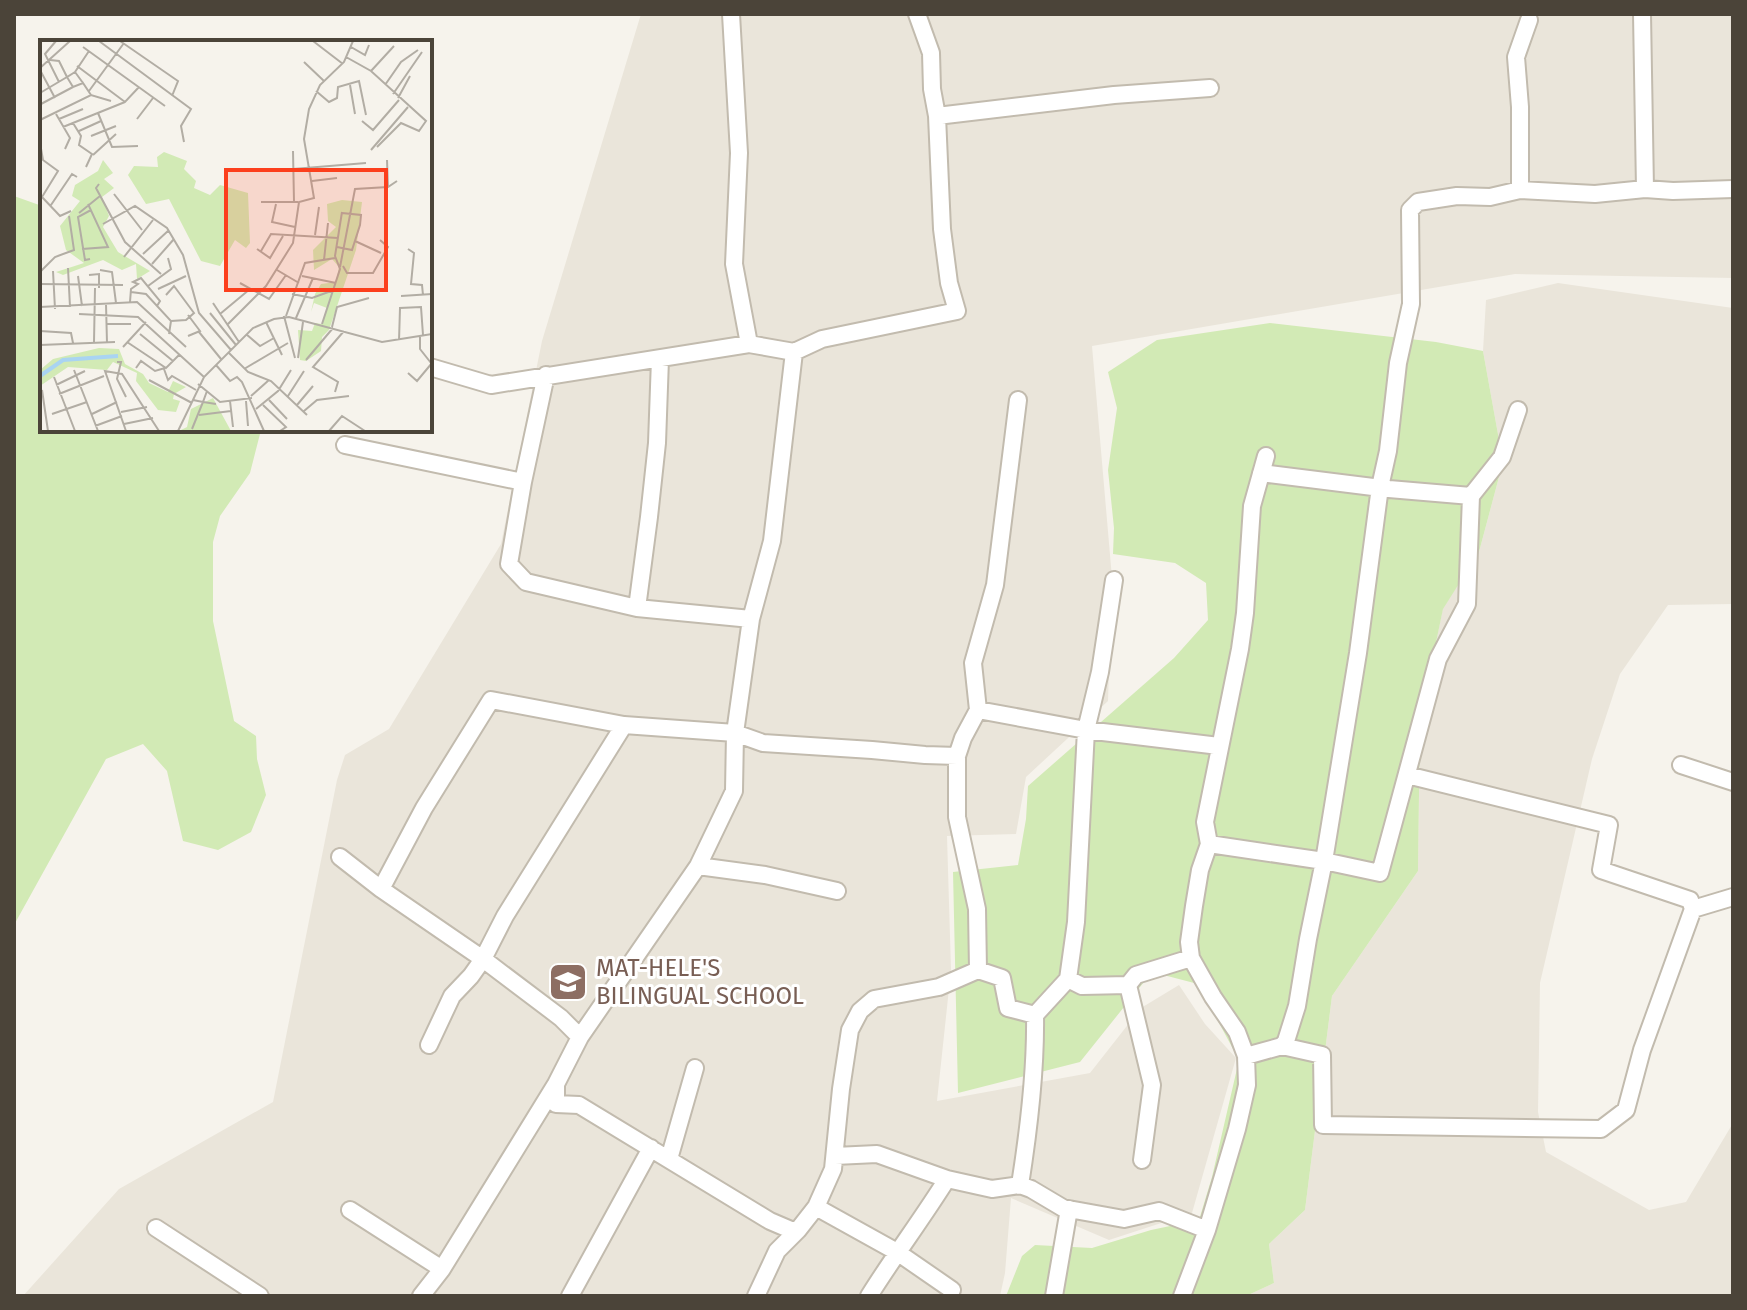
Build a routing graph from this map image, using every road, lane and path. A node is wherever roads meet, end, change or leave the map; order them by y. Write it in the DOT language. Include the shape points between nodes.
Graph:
graph roads {
  1 [pos="731,14"];
  2 [pos="917,14"];
  3 [pos="1642,14"];
  4 [pos="1529,20"];
  5 [pos="1210,88"];
  6 [pos="937,116"];
  7 [pos="1645,189"];
  8 [pos="1733,189"];
  9 [pos="1520,190"];
  10 [pos="749,344"];
  11 [pos="794,352"];
  12 [pos="660,359"];
  13 [pos="432,368"];
  14 [pos="546,375"];
  15 [pos="1018,400"];
  16 [pos="1518,410"];
  17 [pos="345,445"];
  18 [pos="1266,456"];
  19 [pos="1261,473"];
  20 [pos="523,482"];
  21 [pos="1380,487"];
  22 [pos="1471,496"];
  23 [pos="1114,580"];
  24 [pos="637,608"];
  25 [pos="751,619"];
  26 [pos="978,710"];
  27 [pos="624,725"];
  28 [pos="1086,730"];
  29 [pos="735,733"];
  30 [pos="1219,746"];
  31 [pos="957,756"];
  32 [pos="1681,765"];
  33 [pos="1407,775"];
  34 [pos="1733,782"];
  35 [pos="1209,844"];
  36 [pos="340,857"];
  37 [pos="1324,861"];
  38 [pos="698,866"];
  39 [pos="381,889"];
  40 [pos="837,891"];
  41 [pos="1733,897"];
  42 [pos="1693,909"];
  43 [pos="1191,958"];
  44 [pos="483,959"];
  45 [pos="978,970"];
  46 [pos="1068,979"];
  47 [pos="1128,985"];
  48 [pos="1035,1015"];
  49 [pos="580,1037"];
  50 [pos="429,1045"];
  51 [pos="1282,1046"];
  52 [pos="1246,1056"];
  53 [pos="695,1068"];
  54 [pos="556,1084"];
  55 [pos="651,1148"];
  56 [pos="835,1156"];
  57 [pos="669,1159"];
  58 [pos="1142,1160"];
  59 [pos="947,1179"];
  60 [pos="1020,1185"];
  61 [pos="816,1207"];
  62 [pos="1069,1209"];
  63 [pos="350,1210"];
  64 [pos="770,1221"];
  65 [pos="156,1228"];
  66 [pos="798,1230"];
  67 [pos="1207,1230"];
  68 [pos="777,1251"];
  69 [pos="897,1252"];
  70 [pos="442,1269"];
  71 [pos="952,1290"];
  72 [pos="260,1296"];
  73 [pos="421,1296"];
  74 [pos="570,1296"];
  75 [pos="756,1296"];
  76 [pos="869,1296"];
  77 [pos="1054,1296"];
  78 [pos="1182,1296"];
  1 -- 10 [label="street" via="739,153 734,264"];
  2 -- 6 [label="street" via="931,53"];
  3 -- 7 [label="street"];
  4 -- 9 [label="street" via="1516,57"];
  5 -- 6 [label="street"];
  6 -- 11 [label="street" via="942,229 957,311 822,339"];
  7 -- 8 [label="street"];
  7 -- 9 [label="street" via="1595,194"];
  9 -- 21 [label="street" via="1418,202 1410,210 1411,304"];
  10 -- 11 [label="street"];
  10 -- 12 [label="street"];
  11 -- 25 [label="street" via="772,541"];
  12 -- 14 [label="street"];
  12 -- 24 [label="street" via="657,443"];
  13 -- 14 [label="street" via="491,385"];
  14 -- 20 [label="street"];
  15 -- 26 [label="street" via="995,585 973,663"];
  16 -- 22 [label="street" via="1502,457"];
  17 -- 20 [label="street"];
  18 -- 19 [label="street"];
  19 -- 21 [label="street"];
  19 -- 30 [label="street" via="1252,506 1240,649"];
  20 -- 24 [label="street" via="509,564 526,582"];
  21 -- 22 [label="street"];
  21 -- 37 [label="street"];
  22 -- 33 [label="street" via="1467,604 1438,659"];
  23 -- 28 [label="street"];
  24 -- 25 [label="street"];
  25 -- 29 [label="street"];
  26 -- 28 [label="street"];
  26 -- 31 [label="street"];
  27 -- 29 [label="street"];
  27 -- 39 [label="street" via="491,700"];
  27 -- 44 [label="street"];
  28 -- 30 [label="street"];
  28 -- 46 [label="street"];
  29 -- 31 [label="street" via="763,743"];
  29 -- 38 [label="street" via="734,791"];
  30 -- 35 [label="street" via="1205,822"];
  31 -- 45 [label="street" via="957,817 977,909"];
  32 -- 34 [label="street"];
  33 -- 37 [label="street" via="1380,873"];
  33 -- 42 [label="street" via="1609,825 1601,870 1690,900"];
  35 -- 37 [label="street"];
  35 -- 43 [label="street" via="1194,906"];
  36 -- 39 [label="street"];
  37 -- 51 [label="street" via="1297,1006"];
  38 -- 40 [label="street"];
  38 -- 49 [label="street"];
  39 -- 44 [label="street"];
  41 -- 42 [label="street"];
  42 -- 51 [label="street" via="1626,1110 1601,1129 1323,1125 1322,1055"];
  43 -- 47 [label="street" via="1136,975"];
  43 -- 52 [label="street"];
  44 -- 49 [label="street"];
  44 -- 50 [label="street" via="452,996"];
  45 -- 48 [label="street" via="1002,978 1008,1008"];
  45 -- 56 [label="street" via="939,987 874,999 860,1011 850,1030"];
  46 -- 47 [label="street" via="1082,986"];
  46 -- 48 [label="street"];
  47 -- 58 [label="street" via="1152,1085"];
  48 -- 60 [label="street" via="1036,1053"];
  49 -- 54 [label="street"];
  51 -- 52 [label="street"];
  52 -- 67 [label="street" via="1244,1100"];
  53 -- 57 [label="street"];
  54 -- 55 [label="street" via="556,1104 579,1105"];
  54 -- 70 [label="street"];
  55 -- 57 [label="street"];
  55 -- 74 [label="street"];
  56 -- 59 [label="street" via="877,1154"];
  56 -- 61 [label="street"];
  57 -- 64 [label="street"];
  59 -- 60 [label="street" via="992,1189"];
  59 -- 69 [label="street"];
  60 -- 62 [label="street"];
  61 -- 66 [label="street"];
  61 -- 69 [label="street"];
  62 -- 67 [label="street" via="1124,1219 1159,1211"];
  62 -- 77 [label="street"];
  63 -- 70 [label="street"];
  64 -- 66 [label="street"];
  64 -- 68 [label="street"];
  65 -- 72 [label="street"];
  66 -- 68 [label="street"];
  67 -- 78 [label="street"];
  68 -- 75 [label="street"];
  69 -- 71 [label="street"];
  69 -- 76 [label="street"];
  70 -- 73 [label="street"];
}
